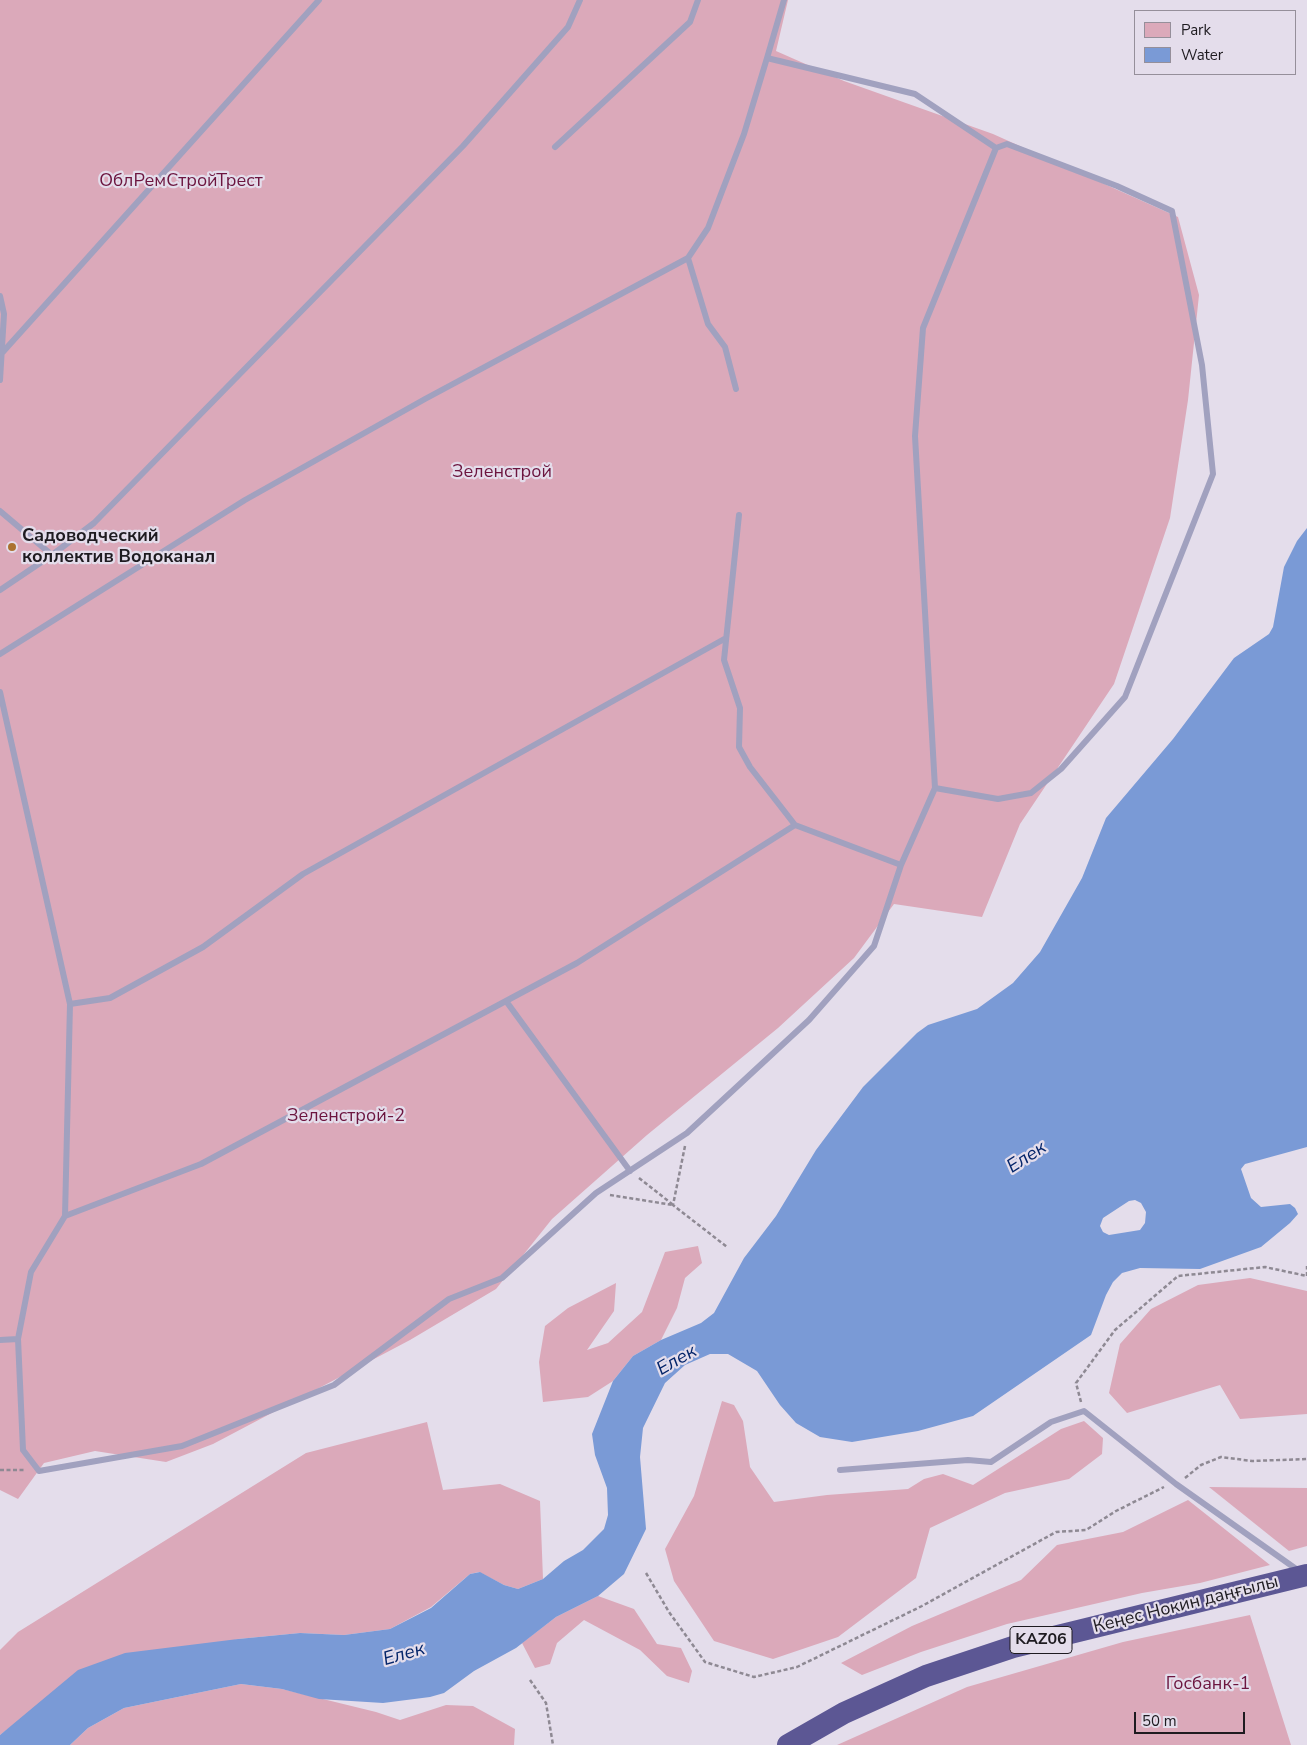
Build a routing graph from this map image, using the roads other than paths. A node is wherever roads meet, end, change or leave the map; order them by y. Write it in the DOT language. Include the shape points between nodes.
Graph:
graph roads {
  1 [pos="319,0"];
  2 [pos="580,0"];
  3 [pos="698,0"];
  4 [pos="784,0"];
  5 [pos="767,58"];
  6 [pos="555,147"];
  7 [pos="996,148"];
  8 [pos="688,258"];
  9 [pos="0,296"];
  10 [pos="2,354"];
  11 [pos="0,380"];
  12 [pos="736,389"];
  13 [pos="0,511"];
  14 [pos="739,516"];
  15 [pos="52,555"];
  16 [pos="0,590"];
  17 [pos="726,638"];
  18 [pos="0,654"];
  19 [pos="0,692"];
  20 [pos="935,788"];
  21 [pos="795,825"];
  22 [pos="901,865"];
  23 [pos="506,1001"];
  24 [pos="70,1004"];
  25 [pos="630,1171"];
  26 [pos="66,1216"];
  27 [pos="0,1340"];
  28 [pos="18,1340"];
  29 [pos="840,1470"];
  30 [pos="1306,1576"];
  31 [pos="788,1745"];
  1 -- 10 [label="lane"];
  2 -- 15 [label="lane" via="568,28 463,146 94,523"];
  3 -- 6 [label="lane" via="690,22"];
  4 -- 5 [label="lane"];
  5 -- 7 [label="lane" via="915,94"];
  5 -- 8 [label="lane" via="744,134 708,228"];
  7 -- 20 [label="lane" via="923,328 915,436"];
  7 -- 20 [label="lane" via="1007,144 1172,211 1202,365 1213,474 1125,697 1068,762 1031,794 998,799"];
  8 -- 12 [label="lane" via="708,324 725,347"];
  8 -- 18 [label="lane" via="245,500"];
  9 -- 10 [label="lane" via="4,314"];
  10 -- 11 [label="lane"];
  13 -- 15 [label="lane"];
  14 -- 17 [label="lane"];
  15 -- 16 [label="lane"];
  17 -- 21 [label="lane" via="724,660 740,708 739,747 750,767"];
  17 -- 24 [label="lane" via="303,874 203,947 110,998"];
  19 -- 24 [label="lane"];
  20 -- 22 [label="lane"];
  21 -- 22 [label="lane"];
  21 -- 23 [label="lane" via="577,963"];
  22 -- 25 [label="lane" via="874,946 809,1020 687,1133"];
  23 -- 25 [label="lane"];
  23 -- 26 [label="lane" via="201,1164"];
  24 -- 26 [label="lane"];
  25 -- 28 [label="lane" via="596,1193 502,1278 449,1299 334,1385 182,1446 39,1471 23,1450"];
  26 -- 28 [label="lane" via="31,1272"];
  27 -- 28 [label="lane"];
  29 -- 30 [label="lane" via="968,1460 991,1462 1051,1422 1084,1411 1176,1484"];
  30 -- 31 [label="highway, Кеңес Нокин даңғылы / KАZ06" via="1013,1647 926,1676 844,1713"];
}
